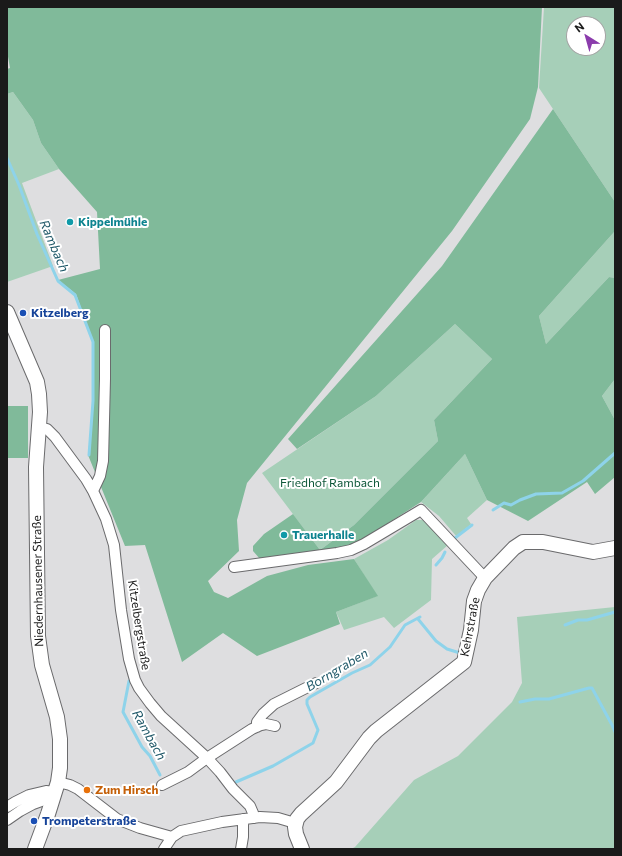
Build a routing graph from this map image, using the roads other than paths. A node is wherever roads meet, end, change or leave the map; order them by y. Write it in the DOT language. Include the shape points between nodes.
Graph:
graph roads {
  1 [pos="7,312"];
  2 [pos="105,330"];
  3 [pos="39,427"];
  4 [pos="93,491"];
  5 [pos="615,548"];
  6 [pos="234,567"];
  7 [pos="485,578"];
  8 [pos="316,683"];
  9 [pos="257,726"];
  10 [pos="275,726"];
  11 [pos="207,758"];
  12 [pos="162,785"];
  13 [pos="55,792"];
  14 [pos="7,807"];
  15 [pos="248,818"];
  16 [pos="7,820"];
  17 [pos="295,823"];
  18 [pos="172,837"];
  19 [pos="35,849"];
  20 [pos="164,849"];
  21 [pos="241,849"];
  22 [pos="302,849"];
  1 -- 3 [label="main road, Niedernhausener Straße" via="38,388"];
  2 -- 4 [label="street" via="103,461"];
  3 -- 4 [label="street, Kitzelbergstraße" via="47,429 55,437"];
  3 -- 13 [label="main road, Niedernhausener Straße" via="36,467 38,636 42,664 60,734 60,768"];
  4 -- 11 [label="street, Kitzelbergstraße" via="114,544 121,610 135,680 161,716"];
  5 -- 7 [label="main road, Kehrstraße" via="593,552 543,542 523,542"];
  6 -- 7 [label="street" via="351,550 421,510"];
  7 -- 17 [label="main road, Kehrstraße" via="474,601 464,662 376,731 336,782 301,814"];
  8 -- 9 [label="street" via="268,708 259,718"];
  9 -- 10 [label="street"];
  9 -- 11 [label="street"];
  11 -- 12 [label="street" via="184,775"];
  11 -- 15 [label="street, Kitzelbergstraße" via="250,806 253,813"];
  13 -- 14 [label="street" via="46,791 29,795"];
  13 -- 16 [label="street"];
  13 -- 18 [label="street" via="70,785 116,819"];
  13 -- 19 [label="main road, Niedernhausener Straße"];
  15 -- 17 [label="street" via="270,817"];
  15 -- 18 [label="street" via="181,831"];
  15 -- 21 [label="street"];
  17 -- 22 [label="main road"];
  18 -- 20 [label="street"];
}
